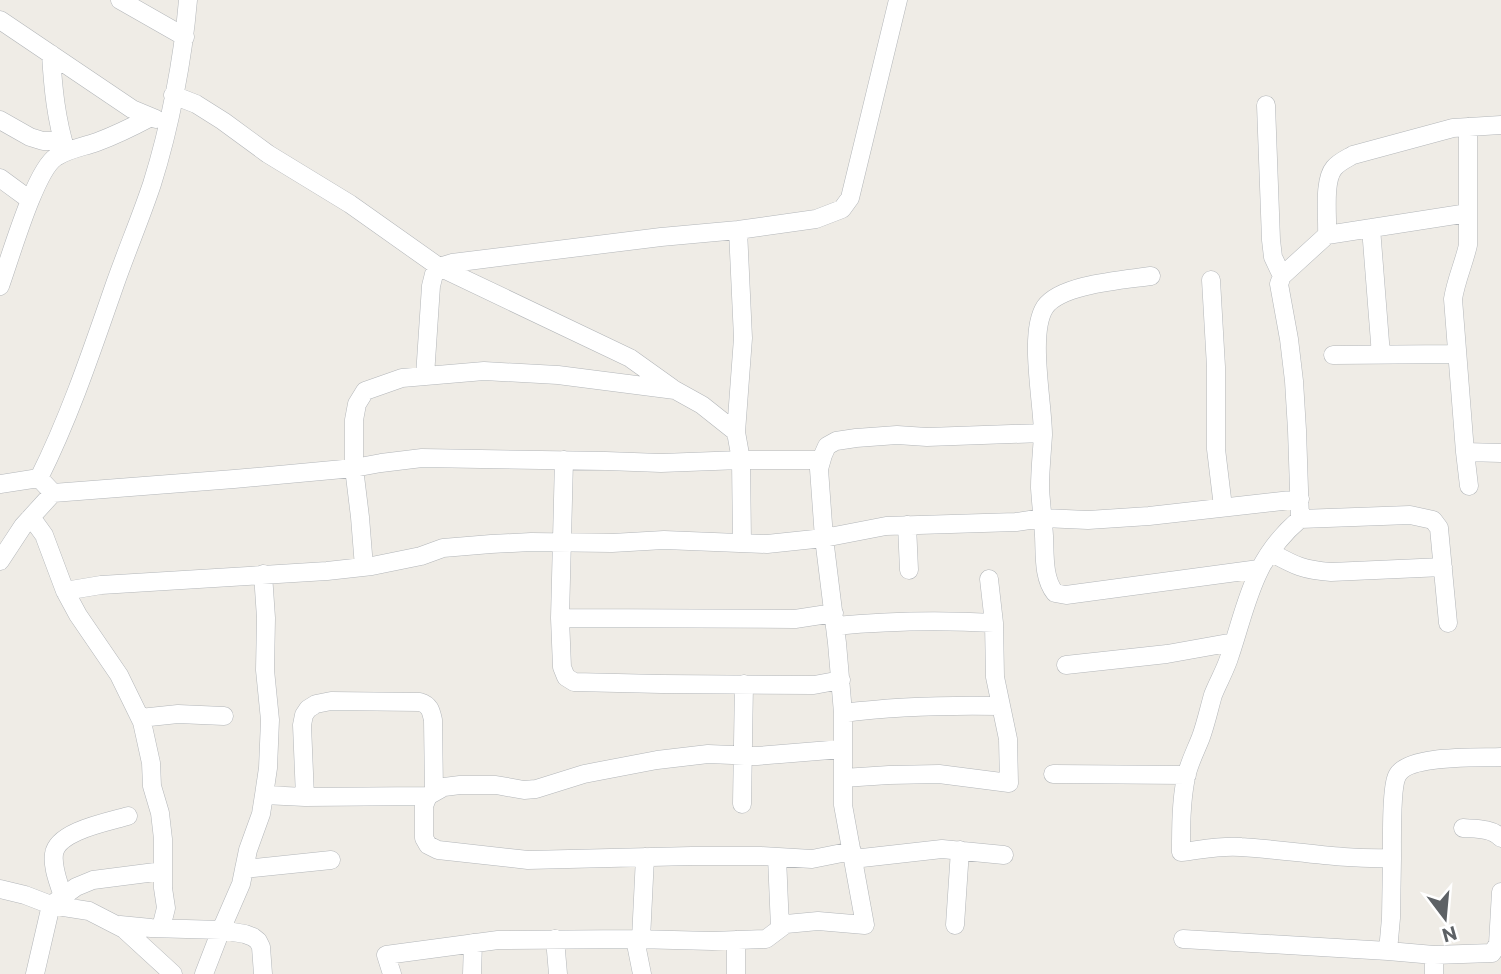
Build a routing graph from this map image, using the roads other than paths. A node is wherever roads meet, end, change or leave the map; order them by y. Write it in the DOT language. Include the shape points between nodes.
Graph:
graph roads {
  1 [pos="120,0"];
  2 [pos="188,0"];
  3 [pos="898,0"];
  4 [pos="0,20"];
  5 [pos="185,37"];
  6 [pos="51,54"];
  7 [pos="173,95"];
  8 [pos="1266,105"];
  9 [pos="0,120"];
  10 [pos="159,121"];
  11 [pos="1501,125"];
  12 [pos="1468,127"];
  13 [pos="64,146"];
  14 [pos="0,177"];
  15 [pos="30,200"];
  16 [pos="1468,213"];
  17 [pos="1371,228"];
  18 [pos="738,230"];
  19 [pos="1327,235"];
  20 [pos="439,267"];
  21 [pos="1151,276"];
  22 [pos="1282,276"];
  23 [pos="1211,280"];
  24 [pos="0,286"];
  25 [pos="1457,354"];
  26 [pos="1333,355"];
  27 [pos="1381,355"];
  28 [pos="425,376"];
  29 [pos="675,390"];
  30 [pos="736,432"];
  31 [pos="1043,433"];
  32 [pos="1465,452"];
  33 [pos="1501,453"];
  34 [pos="564,460"];
  35 [pos="741,460"];
  36 [pos="821,460"];
  37 [pos="354,468"];
  38 [pos="39,478"];
  39 [pos="0,484"];
  40 [pos="1469,486"];
  41 [pos="53,492"];
  42 [pos="1300,499"];
  43 [pos="1223,507"];
  44 [pos="31,517"];
  45 [pos="1043,519"];
  46 [pos="1300,519"];
  47 [pos="907,525"];
  48 [pos="824,538"];
  49 [pos="562,542"];
  50 [pos="743,542"];
  51 [pos="1270,552"];
  52 [pos="0,561"];
  53 [pos="1443,566"];
  54 [pos="364,567"];
  55 [pos="1259,569"];
  56 [pos="909,570"];
  57 [pos="263,574"];
  58 [pos="989,579"];
  59 [pos="65,591"];
  60 [pos="560,618"];
  61 [pos="835,620"];
  62 [pos="994,623"];
  63 [pos="1448,623"];
  64 [pos="1234,642"];
  65 [pos="1066,665"];
  66 [pos="841,680"];
  67 [pos="744,684"];
  68 [pos="1001,706"];
  69 [pos="843,713"];
  70 [pos="224,716"];
  71 [pos="141,718"];
  72 [pos="842,749"];
  73 [pos="742,755"];
  74 [pos="1501,757"];
  75 [pos="1053,774"];
  76 [pos="1187,775"];
  77 [pos="843,778"];
  78 [pos="431,794"];
  79 [pos="264,795"];
  80 [pos="305,797"];
  81 [pos="742,804"];
  82 [pos="128,816"];
  83 [pos="1463,828"];
  84 [pos="1501,838"];
  85 [pos="960,850"];
  86 [pos="852,855"];
  87 [pos="1004,855"];
  88 [pos="645,857"];
  89 [pos="777,857"];
  90 [pos="1392,858"];
  91 [pos="331,860"];
  92 [pos="244,869"];
  93 [pos="163,872"];
  94 [pos="0,890"];
  95 [pos="1501,892"];
  96 [pos="57,901"];
  97 [pos="116,925"];
  98 [pos="955,925"];
  99 [pos="161,928"];
  100 [pos="780,928"];
  101 [pos="220,930"];
  102 [pos="555,939"];
  103 [pos="638,939"];
  104 [pos="1183,939"];
  105 [pos="736,940"];
  106 [pos="473,943"];
  107 [pos="1388,951"];
  108 [pos="1434,955"];
  109 [pos="35,974"];
  110 [pos="173,974"];
  111 [pos="204,974"];
  112 [pos="263,974"];
  113 [pos="392,974"];
  114 [pos="472,974"];
  115 [pos="558,974"];
  116 [pos="642,974"];
  117 [pos="736,974"];
  118 [pos="1434,974"];
  1 -- 5 [label="street"];
  2 -- 5 [label="street"];
  3 -- 18 [label="street" via="850,198 842,209 817,219"];
  4 -- 6 [label="street"];
  5 -- 7 [label="street"];
  6 -- 10 [label="street" via="132,109"];
  6 -- 13 [label="street"];
  7 -- 10 [label="street"];
  7 -- 20 [label="street" via="223,121"];
  8 -- 22 [label="street" via="1271,240"];
  9 -- 13 [label="street" via="30,137"];
  10 -- 13 [label="street" via="95,143"];
  10 -- 38 [label="street" via="152,184 97,337"];
  11 -- 12 [label="street"];
  12 -- 16 [label="street"];
  12 -- 19 [label="street" via="1402,141 1340,162 1328,179"];
  13 -- 15 [label="street" via="45,167"];
  14 -- 15 [label="street"];
  15 -- 24 [label="street"];
  16 -- 17 [label="street"];
  16 -- 25 [label="street" via="1468,245 1453,299"];
  17 -- 19 [label="street"];
  17 -- 27 [label="street"];
  18 -- 20 [label="street"];
  18 -- 30 [label="street" via="743,338"];
  19 -- 22 [label="street"];
  20 -- 28 [label="street" via="431,286"];
  20 -- 29 [label="street" via="631,358"];
  21 -- 31 [label="street" via="1083,287 1046,306 1039,319 1037,347"];
  22 -- 42 [label="street" via="1279,289 1294,381"];
  23 -- 43 [label="street" via="1216,449"];
  25 -- 27 [label="street"];
  25 -- 32 [label="street"];
  26 -- 27 [label="street"];
  28 -- 29 [label="street" via="484,370"];
  28 -- 37 [label="street" via="402,378 365,391 354,420"];
  29 -- 30 [label="street"];
  30 -- 35 [label="street"];
  31 -- 36 [label="street" via="856,438 827,446"];
  31 -- 45 [label="street"];
  32 -- 33 [label="street"];
  32 -- 40 [label="street"];
  34 -- 35 [label="street"];
  34 -- 37 [label="street" via="422,458"];
  34 -- 49 [label="street"];
  35 -- 36 [label="street"];
  35 -- 50 [label="street"];
  36 -- 48 [label="street"];
  37 -- 41 [label="street"];
  37 -- 54 [label="street"];
  38 -- 39 [label="street"];
  38 -- 41 [label="street"];
  41 -- 44 [label="street"];
  42 -- 43 [label="street"];
  42 -- 46 [label="street"];
  43 -- 45 [label="street" via="1149,516"];
  44 -- 52 [label="street"];
  44 -- 59 [label="street" via="44,535"];
  45 -- 47 [label="street"];
  45 -- 55 [label="street" via="1046,569 1055,593"];
  46 -- 51 [label="street"];
  46 -- 53 [label="street" via="1410,515 1433,520 1439,528"];
  47 -- 48 [label="street"];
  47 -- 56 [label="street"];
  48 -- 50 [label="street"];
  48 -- 61 [label="street"];
  49 -- 50 [label="street"];
  49 -- 54 [label="street" via="443,548"];
  49 -- 60 [label="street"];
  51 -- 53 [label="street" via="1299,568 1322,572"];
  51 -- 55 [label="street"];
  53 -- 63 [label="street"];
  54 -- 57 [label="street"];
  55 -- 64 [label="street"];
  57 -- 59 [label="street"];
  57 -- 79 [label="street" via="270,720"];
  58 -- 62 [label="street"];
  59 -- 71 [label="street"];
  60 -- 61 [label="street"];
  60 -- 67 [label="street" via="562,667 574,682"];
  61 -- 62 [label="street"];
  61 -- 66 [label="street"];
  62 -- 68 [label="street" via="995,677"];
  64 -- 65 [label="street"];
  64 -- 76 [label="street"];
  66 -- 67 [label="street" via="814,685"];
  66 -- 69 [label="street"];
  67 -- 73 [label="street"];
  68 -- 69 [label="street" via="924,705"];
  68 -- 77 [label="street" via="1008,739 1009,783 939,774"];
  69 -- 72 [label="street"];
  70 -- 71 [label="street"];
  71 -- 93 [label="street" via="160,813"];
  72 -- 73 [label="street"];
  72 -- 77 [label="street"];
  73 -- 78 [label="street" via="657,760 536,789 460,785"];
  73 -- 81 [label="street"];
  74 -- 90 [label="street" via="1426,760 1402,769 1394,789"];
  75 -- 76 [label="street"];
  76 -- 90 [label="street" via="1181,852 1237,846"];
  77 -- 86 [label="street"];
  78 -- 80 [label="street"];
  78 -- 80 [label="street" via="433,720 426,704 331,701 316,704 304,715"];
  78 -- 88 [label="street" via="424,806 424,838 438,850 528,860"];
  79 -- 80 [label="street"];
  79 -- 92 [label="street"];
  82 -- 96 [label="street" via="60,841 53,864"];
  83 -- 84 [label="street" via="1496,832"];
  85 -- 86 [label="street"];
  85 -- 87 [label="street"];
  85 -- 98 [label="street"];
  86 -- 89 [label="street"];
  86 -- 100 [label="street" via="865,925 818,921"];
  88 -- 89 [label="street"];
  88 -- 103 [label="street"];
  89 -- 100 [label="street"];
  90 -- 107 [label="street"];
  91 -- 92 [label="street"];
  92 -- 101 [label="street"];
  93 -- 96 [label="street" via="93,880"];
  93 -- 99 [label="street" via="166,908"];
  94 -- 96 [label="street"];
  95 -- 108 [label="street" via="1498,944 1492,953"];
  96 -- 97 [label="street"];
  96 -- 109 [label="street"];
  97 -- 99 [label="street"];
  97 -- 110 [label="street"];
  99 -- 101 [label="street"];
  100 -- 105 [label="street" via="766,939"];
  101 -- 111 [label="street"];
  101 -- 112 [label="street" via="258,941"];
  102 -- 103 [label="street"];
  102 -- 106 [label="street"];
  102 -- 115 [label="street"];
  103 -- 105 [label="street"];
  103 -- 116 [label="street"];
  104 -- 107 [label="street"];
  105 -- 117 [label="street"];
  106 -- 113 [label="street" via="386,955"];
  106 -- 114 [label="street"];
  107 -- 108 [label="street"];
  108 -- 118 [label="street"];
}
